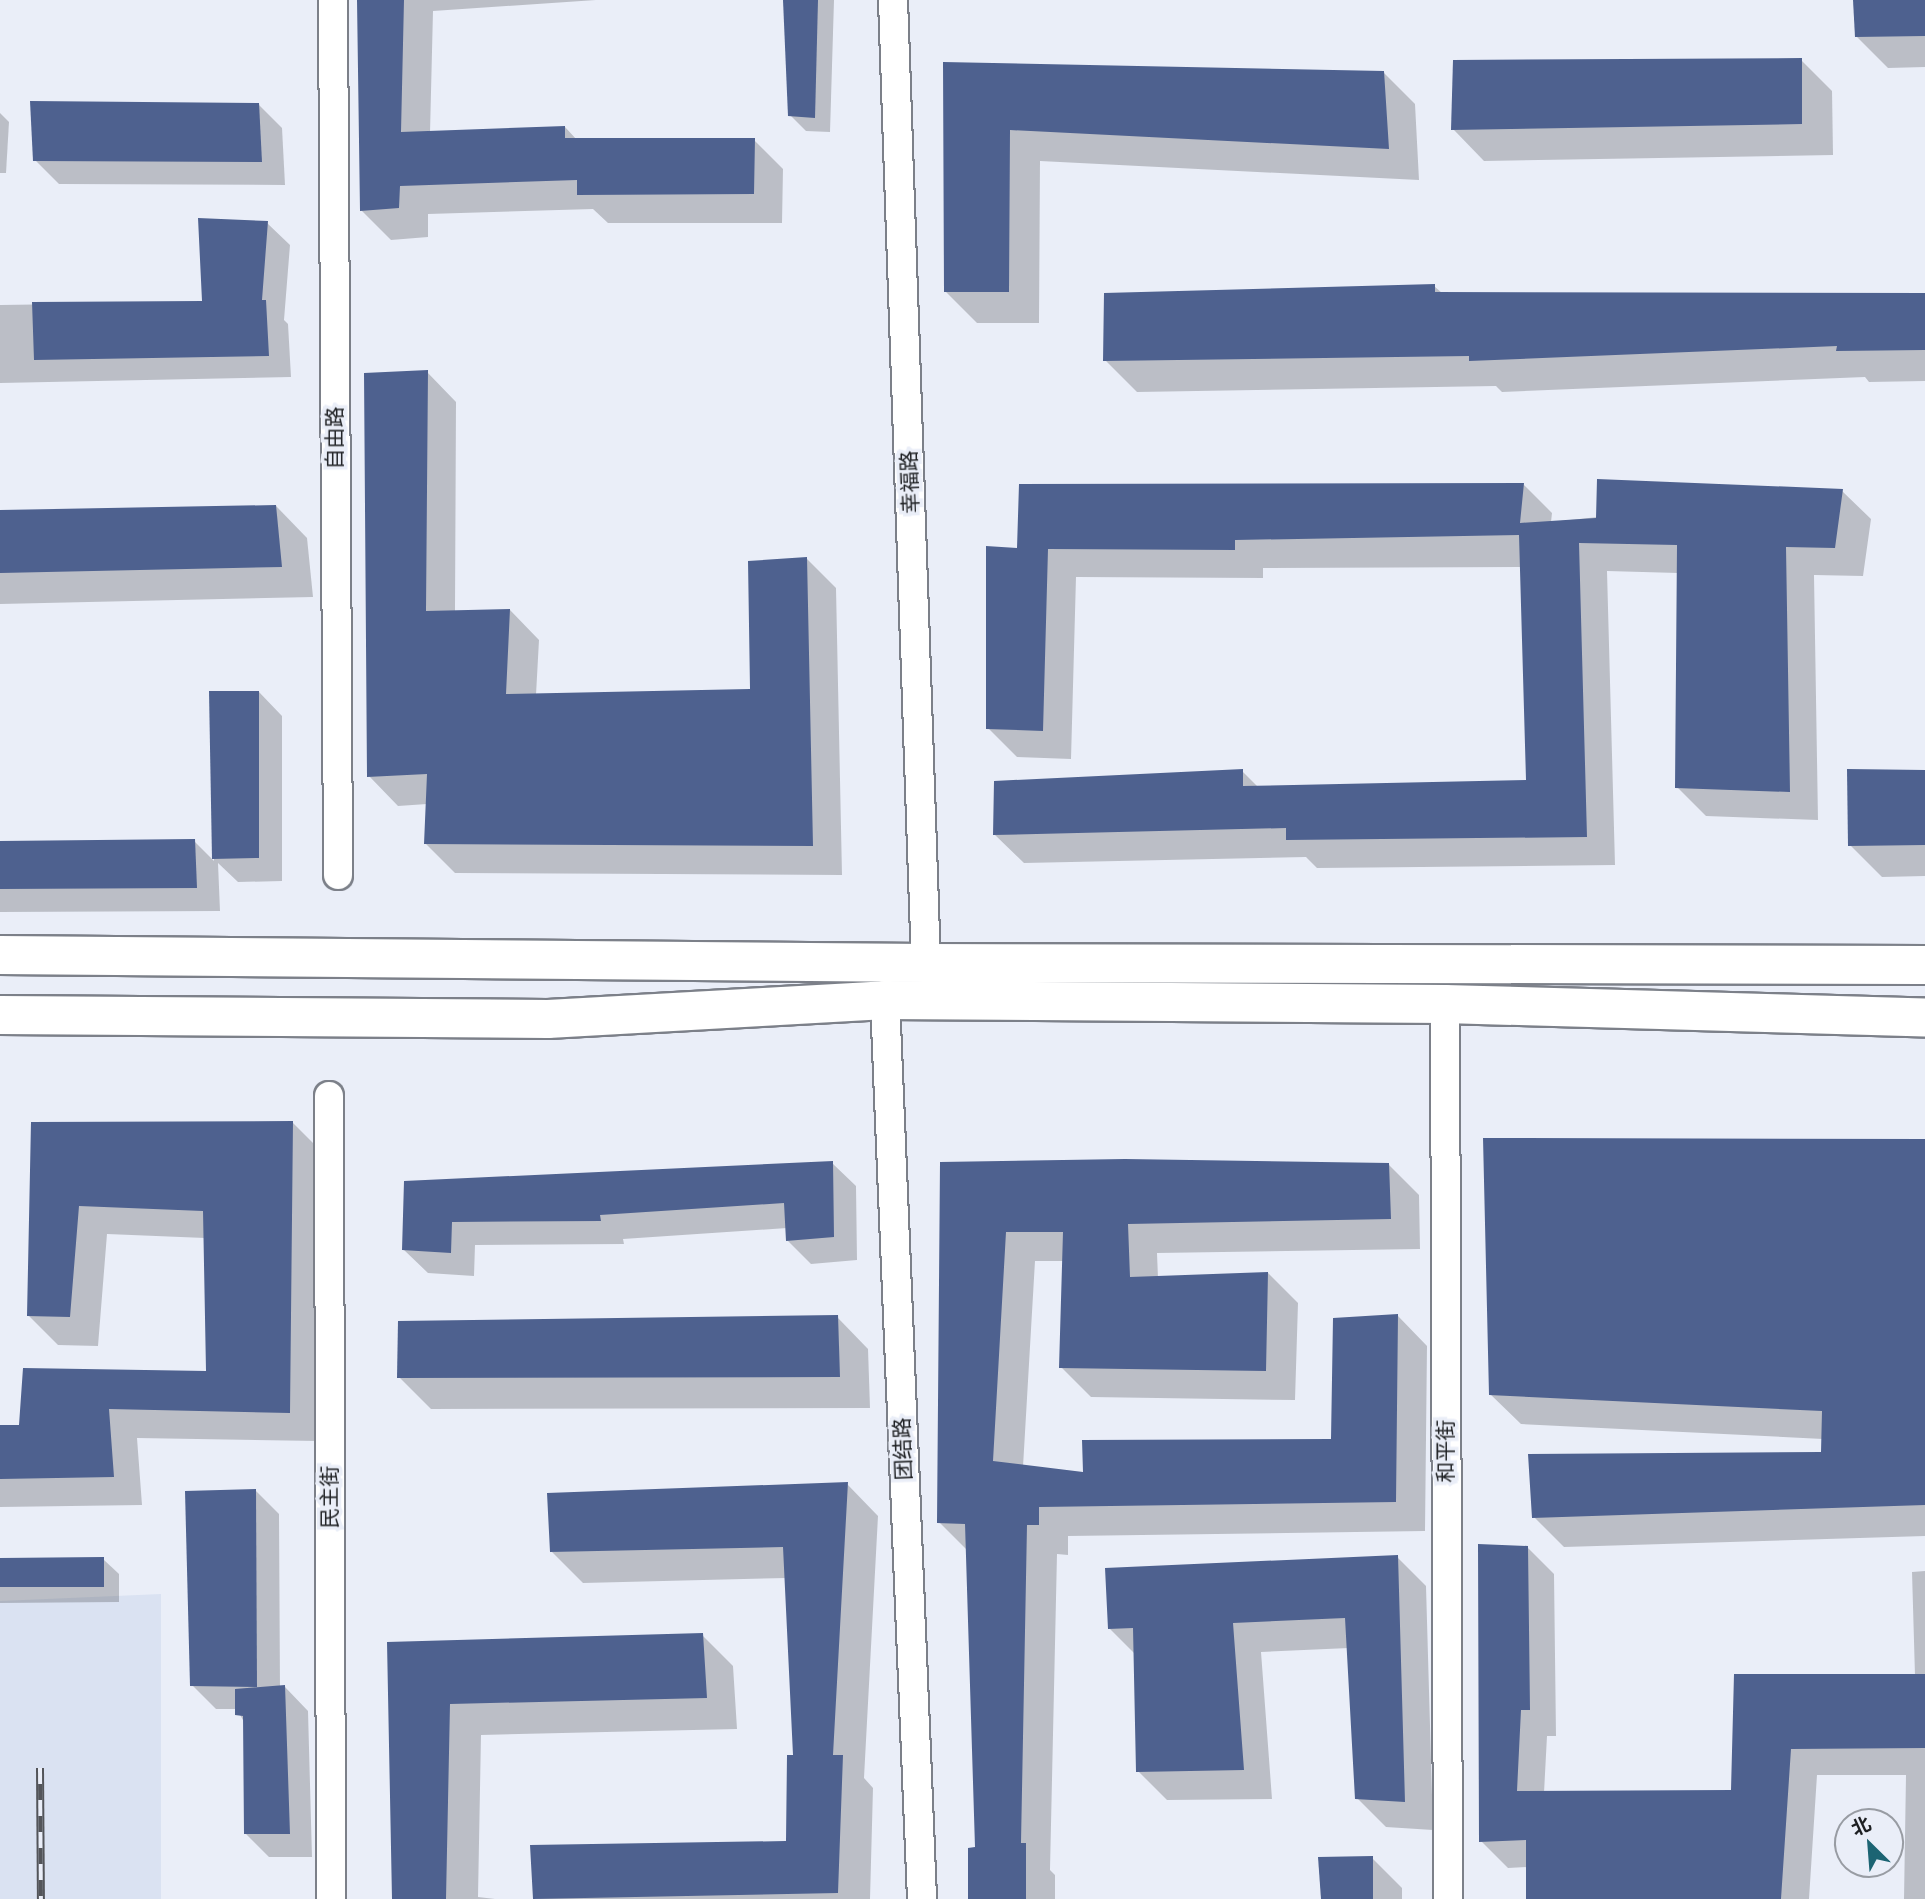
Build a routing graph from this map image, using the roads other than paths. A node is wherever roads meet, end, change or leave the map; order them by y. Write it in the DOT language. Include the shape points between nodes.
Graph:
graph roads {
  1 [pos="333,0"];
  2 [pos="893,0"];
  3 [pos="338,875"];
  4 [pos="0,955"];
  5 [pos="926,963"];
  6 [pos="1925,965"];
  7 [pos="885,1000"];
  8 [pos="1445,1004"];
  9 [pos="0,1015"];
  10 [pos="1925,1017"];
  11 [pos="330,1096"];
  12 [pos="331,1899"];
  13 [pos="922,1899"];
  14 [pos="1448,1899"];
  1 -- 3 [label="street, 自由路"];
  2 -- 5 [label="street, 幸福路"];
  4 -- 5 [label="main road"];
  5 -- 6 [label="main road"];
  7 -- 8 [label="main road"];
  7 -- 9 [label="main road" via="548,1019"];
  7 -- 13 [label="street, 团结路"];
  8 -- 10 [label="main road"];
  8 -- 14 [label="street, 和平街"];
  11 -- 12 [label="street, 民主街"];
}
